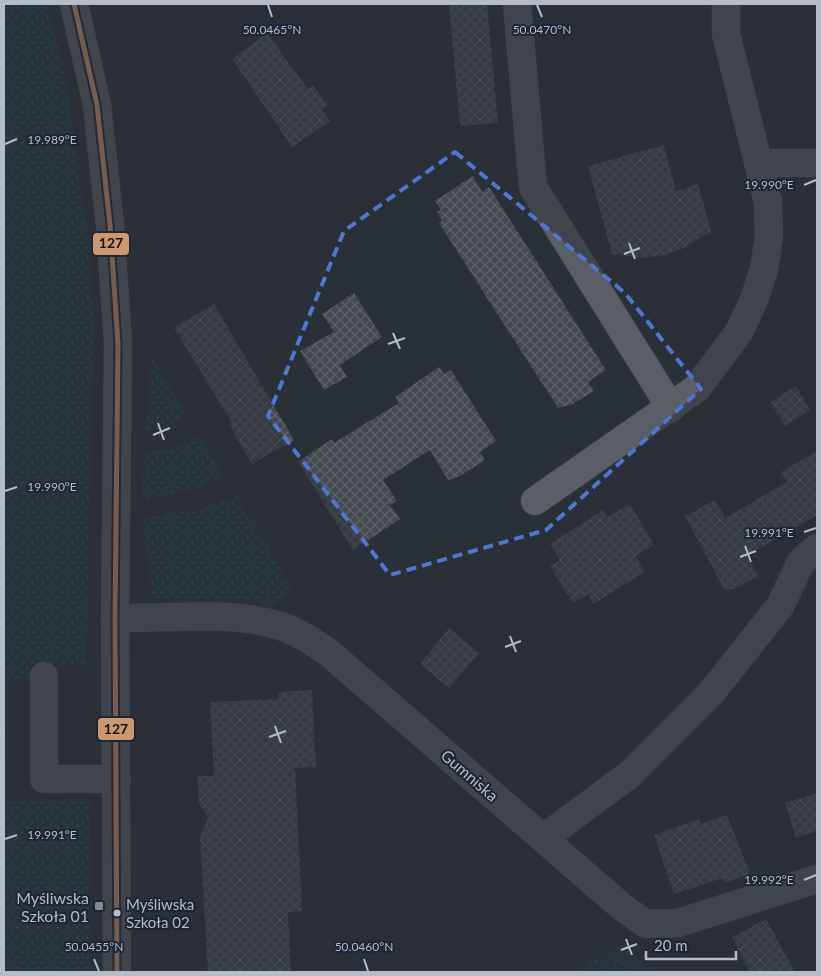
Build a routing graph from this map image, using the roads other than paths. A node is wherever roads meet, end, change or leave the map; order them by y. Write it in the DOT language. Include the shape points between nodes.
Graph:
graph roads {
  1 [pos="74,4"];
  2 [pos="517,4"];
  3 [pos="726,4"];
  4 [pos="817,163"];
  5 [pos="759,164"];
  6 [pos="671,408"];
  7 [pos="536,500"];
  8 [pos="817,548"];
  9 [pos="115,618"];
  10 [pos="44,676"];
  11 [pos="117,779"];
  12 [pos="544,838"];
  13 [pos="817,879"];
  14 [pos="117,972"];
  1 -- 9 [label="street" via="97,105 118,344"];
  2 -- 6 [label="street" via="533,187"];
  3 -- 5 [label="street" via="726,34"];
  4 -- 5 [label="street"];
  5 -- 6 [label="street" via="768,202 769,236 764,269 754,300 739,332 721,359 697,388"];
  6 -- 7 [label="street"];
  8 -- 12 [label="street" via="801,562 780,606 711,693 630,774"];
  9 -- 11 [label="street"];
  9 -- 12 [label="street, Gumniska" via="250,620 281,626 306,638 328,652"];
  10 -- 11 [label="street" via="44,779"];
  11 -- 14 [label="street"];
  12 -- 13 [label="street, Gumniska" via="622,908 646,924 678,923"];
}
